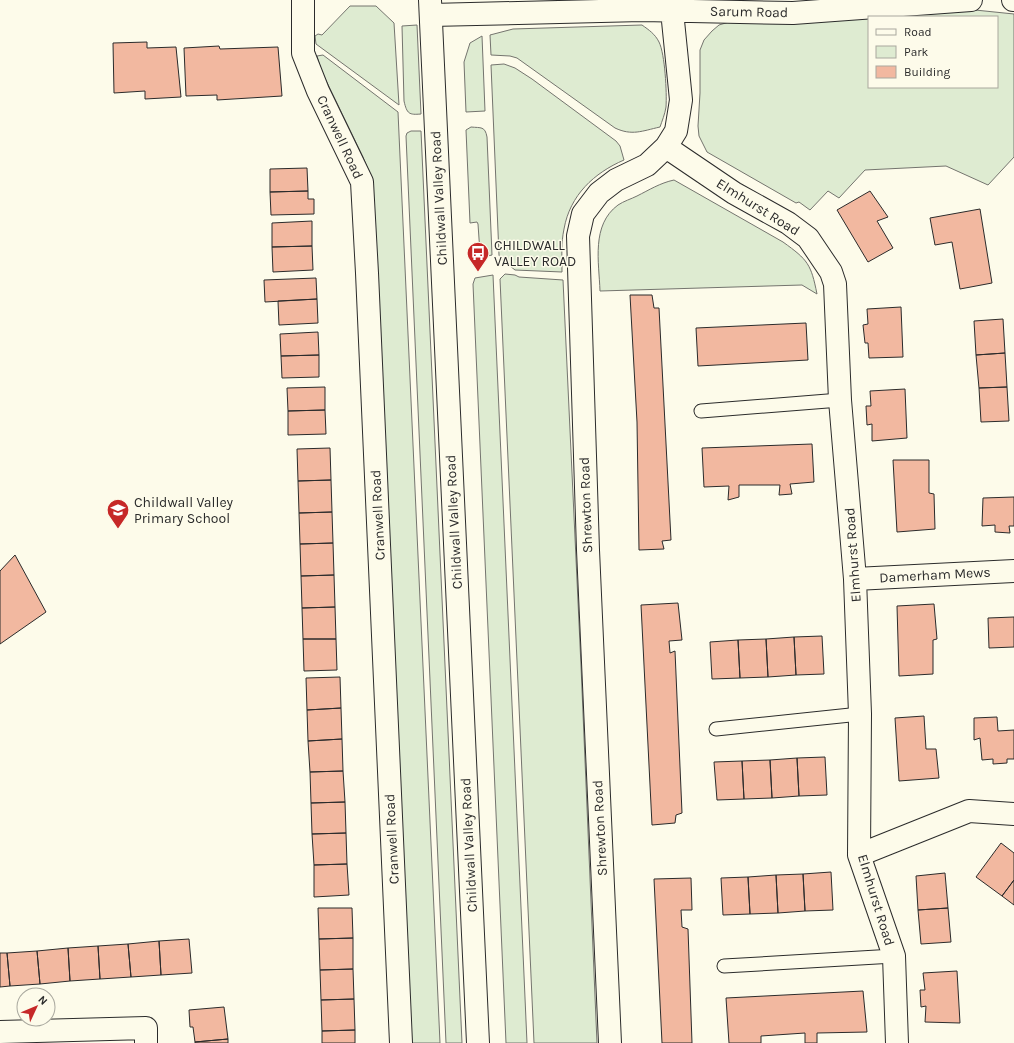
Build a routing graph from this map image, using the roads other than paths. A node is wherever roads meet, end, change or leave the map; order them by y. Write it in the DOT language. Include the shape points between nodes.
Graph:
graph roads {
  1 [pos="303,0"];
  2 [pos="971,0"];
  3 [pos="641,5"];
  4 [pos="431,8"];
  5 [pos="672,11"];
  6 [pos="666,147"];
  7 [pos="840,400"];
  8 [pos="701,411"];
  9 [pos="1014,571"];
  10 [pos="855,579"];
  11 [pos="860,714"];
  12 [pos="716,729"];
  13 [pos="1014,814"];
  14 [pos="860,855"];
  15 [pos="894,956"];
  16 [pos="724,966"];
  17 [pos="0,1032"];
  18 [pos="146,1043"];
  19 [pos="402,1043"];
  20 [pos="478,1043"];
  21 [pos="610,1043"];
  22 [pos="897,1043"];
  1 -- 19 [label="street, Cranwell Road" via="304,53 318,91 362,182"];
  2 -- 5 [label="street, Sarum Road" via="793,13"];
  3 -- 4 [label="street, Sarum Road"];
  3 -- 5 [label="street, Sarum Road"];
  4 -- 20 [label="street, Childwall Valley Road"];
  5 -- 6 [label="street, Shrewton Road" via="681,100 676,131"];
  6 -- 7 [label="street, Elmhurst Road" via="734,193 788,223 808,238 831,272 835,284"];
  6 -- 21 [label="street, Shrewton Road" via="647,165 616,180 599,193 583,214 578,236 588,558"];
  7 -- 8 [label="lane"];
  7 -- 10 [label="street, Elmhurst Road"];
  9 -- 10 [label="street, Damerham Mews"];
  10 -- 11 [label="street, Elmhurst Road"];
  11 -- 12 [label="lane"];
  11 -- 14 [label="street, Elmhurst Road"];
  13 -- 14 [label="street" via="969,812"];
  14 -- 15 [label="street, Elmhurst Road"];
  15 -- 16 [label="lane"];
  15 -- 22 [label="street, Elmhurst Road"];
  17 -- 18 [label="street" via="146,1028"];
}
